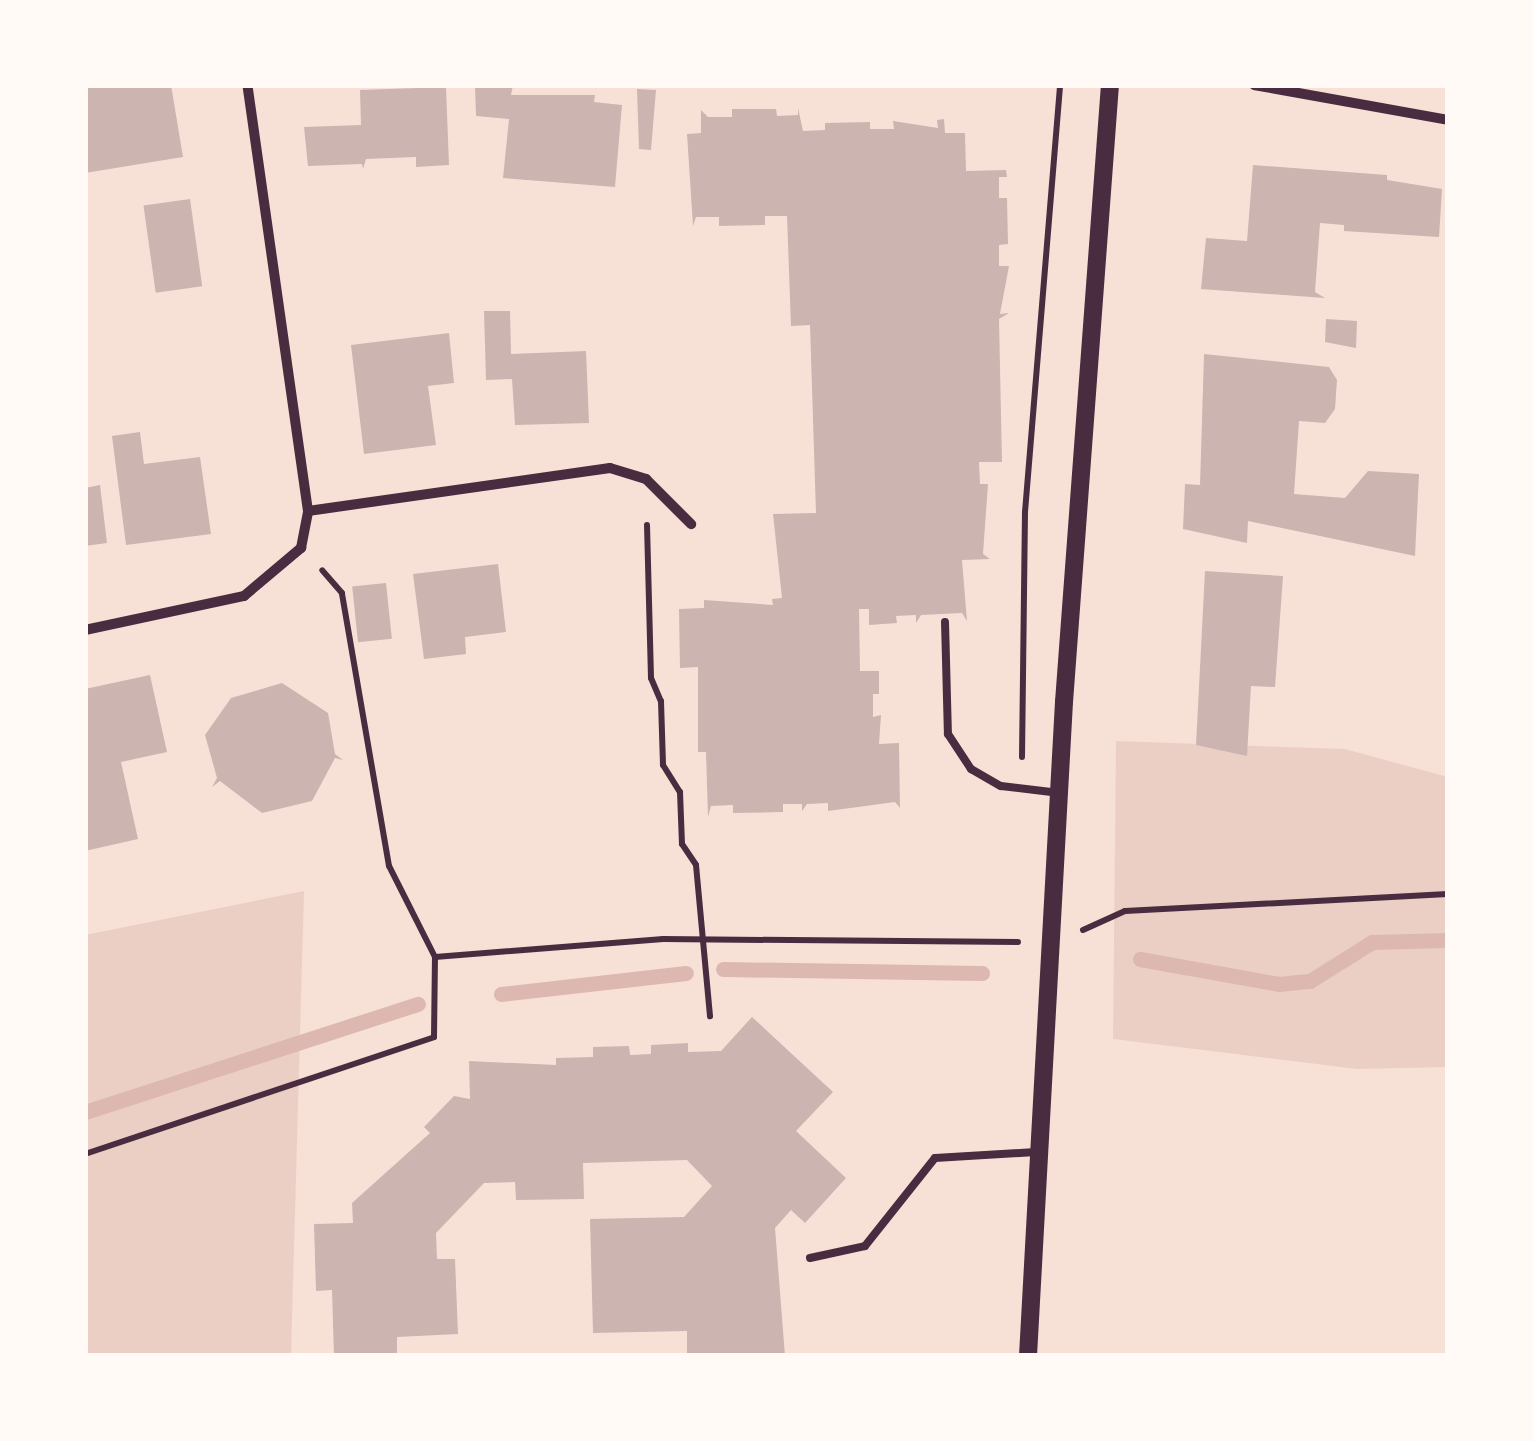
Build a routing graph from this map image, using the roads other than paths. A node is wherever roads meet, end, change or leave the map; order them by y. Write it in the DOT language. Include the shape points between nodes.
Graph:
graph roads {
  1 [pos="247,85"];
  2 [pos="1110,85"];
  3 [pos="1254,85"];
  4 [pos="1448,120"];
  5 [pos="308,511"];
  6 [pos="691,524"];
  7 [pos="945,622"];
  8 [pos="85,630"];
  9 [pos="1060,793"];
  10 [pos="1040,1152"];
  11 [pos="810,1258"];
  12 [pos="1028,1356"];
  1 -- 5 [label="street"];
  2 -- 9 [label="street"];
  3 -- 4 [label="street"];
  5 -- 6 [label="street" via="610,468 646,479"];
  5 -- 8 [label="street" via="301,548 244,596"];
  7 -- 9 [label="lane" via="948,734 971,770 1022,789"];
  9 -- 10 [label="street"];
  10 -- 11 [label="lane" via="935,1158 865,1246"];
  10 -- 12 [label="street"];
}
